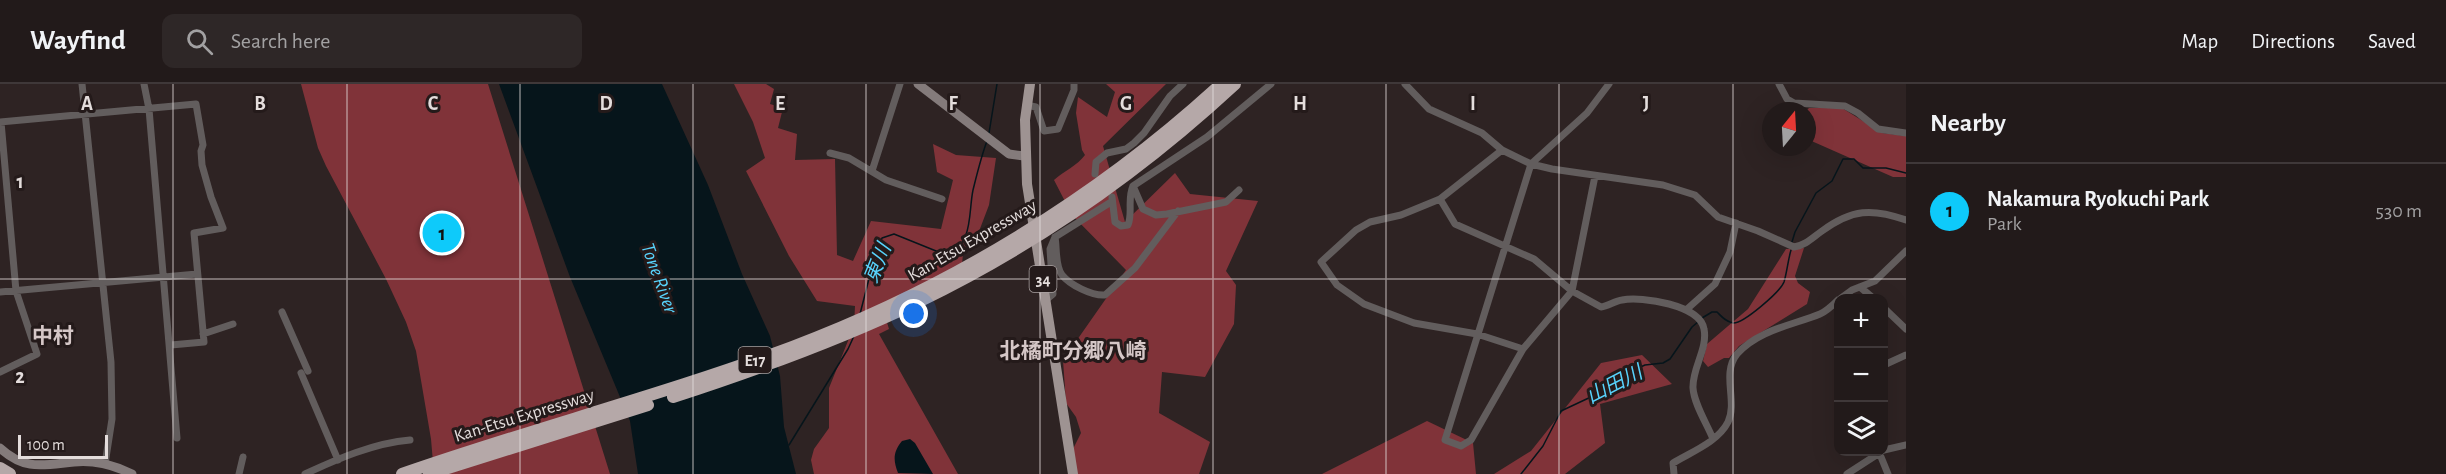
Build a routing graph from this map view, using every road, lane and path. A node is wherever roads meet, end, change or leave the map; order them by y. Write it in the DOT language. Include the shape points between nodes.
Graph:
graph roads {
  1 [pos="82,84"];
  2 [pos="144,84"];
  3 [pos="900,84"];
  4 [pos="918,84"];
  5 [pos="1030,84"];
  6 [pos="1074,84"];
  7 [pos="1183,84"];
  8 [pos="1221,84"];
  9 [pos="1235,84"];
  10 [pos="1271,84"];
  11 [pos="1405,84"];
  12 [pos="1609,84"];
  13 [pos="1779,84"];
  14 [pos="1026,105"];
  15 [pos="149,109"];
  16 [pos="84,116"];
  17 [pos="1,122"];
  18 [pos="1906,134"];
  19 [pos="1502,150"];
  20 [pos="830,153"];
  21 [pos="1024,156"];
  22 [pos="1531,164"];
  23 [pos="872,171"];
  24 [pos="1095,174"];
  25 [pos="1596,176"];
  26 [pos="1133,186"];
  27 [pos="1239,190"];
  28 [pos="942,199"];
  29 [pos="1440,199"];
  30 [pos="9,206"];
  31 [pos="0,207"];
  32 [pos="1072,208"];
  33 [pos="1178,211"];
  34 [pos="1906,220"];
  35 [pos="1736,223"];
  36 [pos="1055,237"];
  37 [pos="1504,247"];
  38 [pos="1906,251"];
  39 [pos="197,274"];
  40 [pos="164,276"];
  41 [pos="101,281"];
  42 [pos="1860,287"];
  43 [pos="16,291"];
  44 [pos="1572,291"];
  45 [pos="0,292"];
  46 [pos="1848,294"];
  47 [pos="1868,294"];
  48 [pos="1047,299"];
  49 [pos="1834,303"];
  50 [pos="1686,310"];
  51 [pos="282,312"];
  52 [pos="1888,312"];
  53 [pos="233,324"];
  54 [pos="1906,329"];
  55 [pos="203,334"];
  56 [pos="1477,334"];
  57 [pos="171,345"];
  58 [pos="1522,349"];
  59 [pos="1906,355"];
  60 [pos="1888,362"];
  61 [pos="0,372"];
  62 [pos="177,438"];
  63 [pos="1713,439"];
  64 [pos="410,440"];
  65 [pos="1906,445"];
  66 [pos="0,448"];
  67 [pos="1888,449"];
  68 [pos="1874,456"];
  69 [pos="1883,456"];
  70 [pos="243,457"];
  71 [pos="338,460"];
  72 [pos="105,464"];
  73 [pos="0,468"];
  74 [pos="424,471"];
  75 [pos="10,474"];
  76 [pos="132,474"];
  77 [pos="239,474"];
  78 [pos="305,474"];
  79 [pos="402,474"];
  80 [pos="1073,474"];
  81 [pos="1674,474"];
  82 [pos="1847,474"];
  83 [pos="1888,474"];
  1 -- 16 [label="street"];
  2 -- 15 [label="street"];
  3 -- 23 [label="street"];
  4 -- 21 [label="street" via="1009,154"];
  5 -- 14 [label="main road, 34"];
  6 -- 14 [label="street" via="1058,129 1044,131 1036,107"];
  7 -- 24 [label="street" via="1134,143 1107,153 1096,162"];
  8 -- 32 [label="highway, Kan-Etsu Expressway / E17"];
  9 -- 32 [label="highway, Kan-Etsu Expressway / E17" via="1169,142"];
  10 -- 26 [label="street" via="1207,137"];
  11 -- 19 [label="street" via="1429,109 1482,133"];
  12 -- 22 [label="street" via="1587,113"];
  13 -- 18 [label="street" via="1787,99 1794,103 1845,106 1878,129"];
  14 -- 21 [label="main road, 34"];
  15 -- 16 [label="street"];
  15 -- 39 [label="street" via="196,104 202,165 223,228 194,233"];
  15 -- 40 [label="street"];
  16 -- 17 [label="street"];
  16 -- 41 [label="street"];
  17 -- 30 [label="street"];
  19 -- 22 [label="street"];
  19 -- 29 [label="street"];
  20 -- 23 [label="street"];
  21 -- 48 [label="main road, 34"];
  22 -- 25 [label="street"];
  22 -- 37 [label="street"];
  23 -- 28 [label="street" via="886,180"];
  25 -- 35 [label="street" via="1663,185 1695,195 1718,217"];
  25 -- 44 [label="street"];
  26 -- 33 [label="street" via="1143,209 1156,215"];
  26 -- 36 [label="street" via="1128,225 1115,222 1112,199"];
  27 -- 33 [label="street" via="1226,202"];
  29 -- 37 [label="street" via="1455,224"];
  29 -- 56 [label="street" via="1370,222 1321,261 1337,285 1364,304 1414,323"];
  30 -- 31 [label="street"];
  30 -- 43 [label="street"];
  32 -- 74 [label="highway, Kan-Etsu Expressway / E17" via="956,273 833,331"];
  33 -- 36 [label="street" via="1135,268 1105,296 1091,294 1062,275"];
  34 -- 35 [label="street" via="1874,212 1850,214 1807,243 1794,247"];
  35 -- 50 [label="street" via="1730,252 1715,284"];
  36 -- 48 [label="street" via="1050,249 1053,294"];
  37 -- 44 [label="street" via="1534,259"];
  37 -- 56 [label="street"];
  38 -- 42 [label="street" via="1880,277"];
  39 -- 40 [label="street"];
  39 -- 55 [label="street"];
  40 -- 41 [label="street"];
  40 -- 57 [label="street"];
  41 -- 43 [label="street"];
  41 -- 72 [label="street" via="111,362 112,419"];
  42 -- 46 [label="street"];
  42 -- 47 [label="street"];
  43 -- 45 [label="street"];
  43 -- 61 [label="street" via="37,354"];
  44 -- 50 [label="street" via="1601,308 1621,300 1646,298"];
  44 -- 58 [label="street"];
  48 -- 80 [label="main road, 34"];
  49 -- 63 [label="street" via="1821,313 1757,339 1737,355 1731,366 1729,421"];
  50 -- 63 [label="street" via="1704,328 1705,339 1693,384"];
  51 -- 71 [label="street"];
  52 -- 54 [label="street"];
  53 -- 55 [label="street"];
  55 -- 57 [label="street" via="204,342"];
  56 -- 58 [label="street"];
  56 -- 58 [label="street" via="1445,440 1461,446 1471,440"];
  57 -- 62 [label="street"];
  59 -- 60 [label="street"];
  63 -- 81 [label="street" via="1673,463"];
  64 -- 71 [label="street" via="384,444"];
  65 -- 67 [label="street"];
  66 -- 72 [label="street" via="10,457 39,466"];
  68 -- 82 [label="street"];
  69 -- 83 [label="street"];
  70 -- 77 [label="street"];
  71 -- 78 [label="street"];
  72 -- 76 [label="street"];
  73 -- 75 [label="highway"];
  74 -- 79 [label="highway, Kan-Etsu Expressway / E17"];
}
